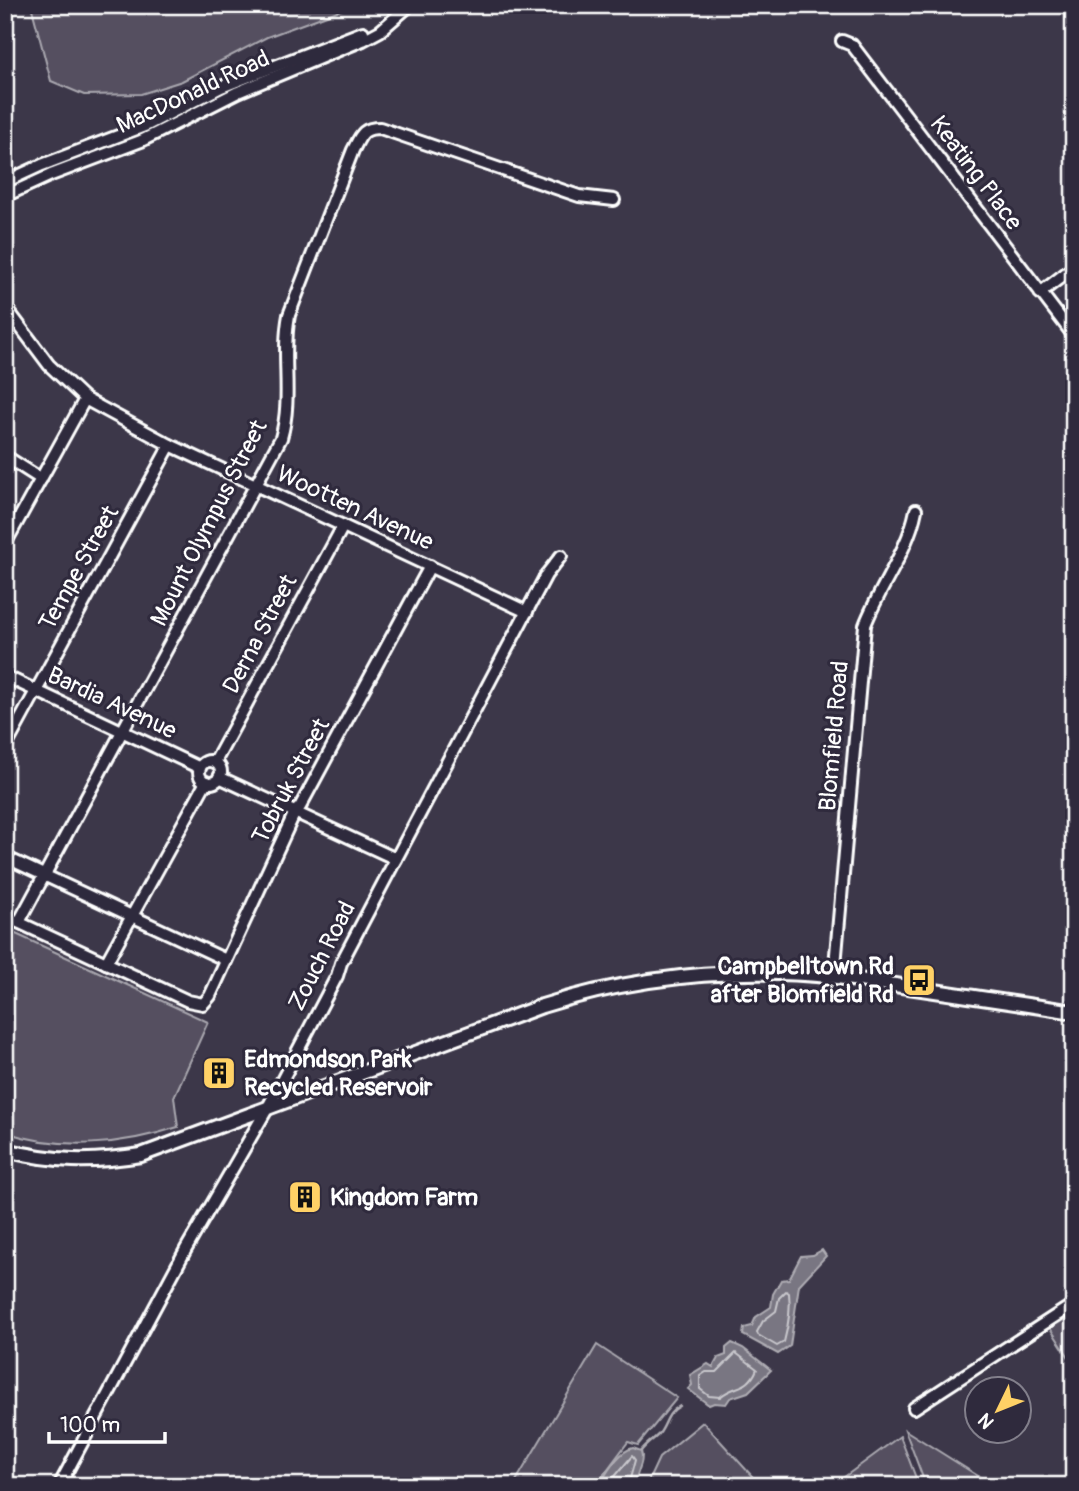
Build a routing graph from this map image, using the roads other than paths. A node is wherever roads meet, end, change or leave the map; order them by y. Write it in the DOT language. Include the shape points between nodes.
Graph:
graph roads {
  1 [pos="410,5"];
  2 [pos="394,18"];
  3 [pos="842,41"];
  4 [pos="5,183"];
  5 [pos="5,196"];
  6 [pos="614,200"];
  7 [pos="1074,267"];
  8 [pos="1040,293"];
  9 [pos="6,309"];
  10 [pos="1074,336"];
  11 [pos="85,398"];
  12 [pos="170,445"];
  13 [pos="5,456"];
  14 [pos="41,479"];
  15 [pos="257,486"];
  16 [pos="916,510"];
  17 [pos="343,526"];
  18 [pos="5,544"];
  19 [pos="561,556"];
  20 [pos="430,566"];
  21 [pos="527,612"];
  22 [pos="5,676"];
  23 [pos="36,690"];
  24 [pos="123,731"];
  25 [pos="5,748"];
  26 [pos="215,762"];
  27 [pos="200,768"];
  28 [pos="219,777"];
  29 [pos="206,782"];
  30 [pos="295,812"];
  31 [pos="5,857"];
  32 [pos="396,859"];
  33 [pos="45,875"];
  34 [pos="5,916"];
  35 [pos="131,916"];
  36 [pos="19,922"];
  37 [pos="226,960"];
  38 [pos="106,963"];
  39 [pos="834,977"];
  40 [pos="1074,1012"];
  41 [pos="282,1079"];
  42 [pos="296,1098"];
  43 [pos="267,1109"];
  44 [pos="5,1150"];
  45 [pos="1074,1304"];
  46 [pos="914,1408"];
  47 [pos="59,1486"];
  1 -- 2 [label="street, MacDonald Road"];
  2 -- 4 [label="street, MacDonald Road" via="221,87 148,125"];
  2 -- 5 [label="street, MacDonald Road" via="363,40 238,92 141,141"];
  3 -- 8 [label="street, Keating Place" via="852,45"];
  6 -- 15 [label="street, Mount Olympus Street" via="579,196 380,128 365,131 289,315 286,421"];
  7 -- 8 [label="street"];
  8 -- 10 [label="street, Keating Place"];
  9 -- 11 [label="street, Wootten Avenue" via="49,365"];
  11 -- 12 [label="street, Wootten Avenue"];
  11 -- 14 [label="street"];
  12 -- 15 [label="street, Wootten Avenue"];
  12 -- 23 [label="street, Tempe Street"];
  13 -- 14 [label="street"];
  14 -- 18 [label="street"];
  15 -- 17 [label="street, Wootten Avenue"];
  15 -- 24 [label="street, Mount Olympus Street"];
  16 -- 39 [label="street, Blomfield Road" via="912,528 865,625"];
  17 -- 20 [label="street, Wootten Avenue"];
  17 -- 26 [label="street, Derna Street"];
  19 -- 21 [label="street, Zouch Road"];
  20 -- 21 [label="street, Wootten Avenue"];
  20 -- 30 [label="street, Tobruk Street"];
  21 -- 32 [label="street, Zouch Road"];
  22 -- 23 [label="street, Bardia Avenue"];
  23 -- 24 [label="street, Bardia Avenue"];
  23 -- 25 [label="street, Tempe Street"];
  24 -- 27 [label="street, Bardia Avenue"];
  24 -- 33 [label="street, Mount Olympus Street"];
  26 -- 27 [label="street"];
  26 -- 28 [label="street"];
  27 -- 29 [label="street" via="199,775"];
  28 -- 29 [label="street"];
  28 -- 30 [label="street"];
  29 -- 35 [label="street"];
  30 -- 32 [label="street"];
  30 -- 37 [label="street, Tobruk Street"];
  31 -- 33 [label="street"];
  32 -- 41 [label="street, Zouch Road"];
  33 -- 35 [label="street"];
  33 -- 36 [label="street, Mount Olympus Street"];
  34 -- 36 [label="street"];
  35 -- 37 [label="street"];
  35 -- 38 [label="street"];
  36 -- 38 [label="street"];
  37 -- 38 [label="street, Tobruk Street" via="203,1004"];
  39 -- 40 [label="main road"];
  39 -- 42 [label="main road" via="780,972 703,974 570,997"];
  41 -- 42 [label="street" via="285,1090"];
  41 -- 43 [label="street, Zouch Road"];
  42 -- 43 [label="main road"];
  43 -- 44 [label="main road" via="141,1155 67,1162"];
  43 -- 47 [label="street, Zouch Road"];
  45 -- 46 [label="street"];
}
